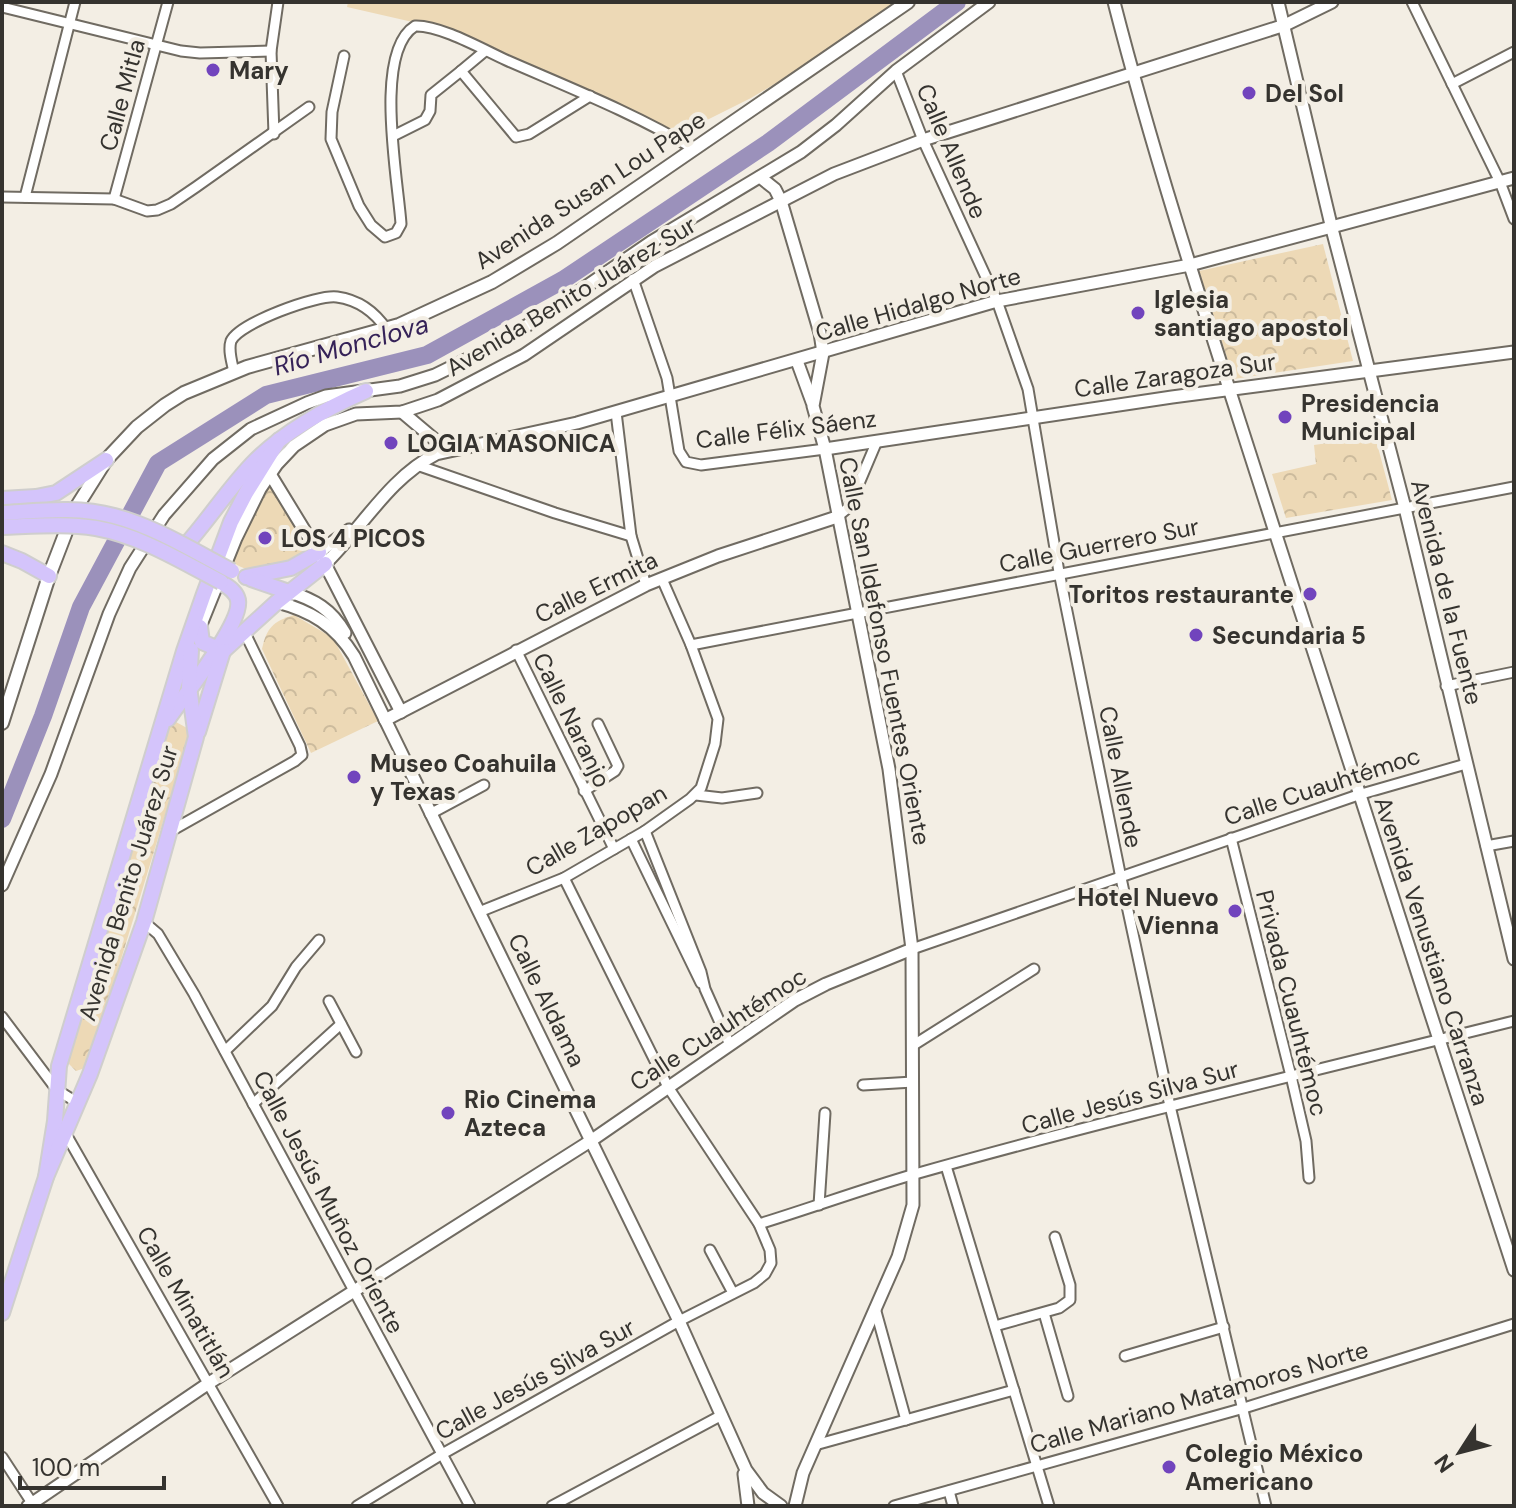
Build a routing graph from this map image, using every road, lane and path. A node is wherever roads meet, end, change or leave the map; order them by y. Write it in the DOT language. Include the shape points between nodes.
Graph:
graph roads {
  1 [pos="75,2"];
  2 [pos="168,2"];
  3 [pos="278,2"];
  4 [pos="908,2"];
  5 [pos="989,2"];
  6 [pos="1114,2"];
  7 [pos="1278,2"];
  8 [pos="1332,2"];
  9 [pos="1412,2"];
  10 [pos="2,7"];
  11 [pos="68,25"];
  12 [pos="1285,25"];
  13 [pos="157,47"];
  14 [pos="271,51"];
  15 [pos="485,51"];
  16 [pos="1514,52"];
  17 [pos="344,56"];
  18 [pos="461,71"];
  19 [pos="896,71"];
  20 [pos="1132,75"];
  21 [pos="1452,84"];
  22 [pos="590,96"];
  23 [pos="309,107"];
  24 [pos="274,134"];
  25 [pos="393,136"];
  26 [pos="923,140"];
  27 [pos="694,149"];
  28 [pos="760,177"];
  29 [pos="1514,178"];
  30 [pos="1500,182"];
  31 [pos="2,197"];
  32 [pos="25,197"];
  33 [pos="114,199"];
  34 [pos="781,201"];
  35 [pos="1514,219"];
  36 [pos="1332,229"];
  37 [pos="1190,265"];
  38 [pos="633,279"];
  39 [pos="997,301"];
  40 [pos="387,330"];
  41 [pos="1514,352"];
  42 [pos="823,353"];
  43 [pos="797,361"];
  44 [pos="1370,370"];
  45 [pos="234,372"];
  46 [pos="1229,389"];
  47 [pos="366,391"];
  48 [pos="670,397"];
  49 [pos="813,406"];
  50 [pos="402,412"];
  51 [pos="616,412"];
  52 [pos="1033,417"];
  53 [pos="279,440"];
  54 [pos="877,441"];
  55 [pos="825,449"];
  56 [pos="447,450"];
  57 [pos="106,460"];
  58 [pos="417,465"];
  59 [pos="270,474"];
  60 [pos="1514,487"];
  61 [pos="2,499"];
  62 [pos="1405,508"];
  63 [pos="2,513"];
  64 [pos="837,517"];
  65 [pos="2,527"];
  66 [pos="1275,531"];
  67 [pos="631,536"];
  68 [pos="185,546"];
  69 [pos="2,553"];
  70 [pos="322,558"];
  71 [pos="1059,572"];
  72 [pos="49,576"];
  73 [pos="233,577"];
  74 [pos="662,579"];
  75 [pos="646,585"];
  76 [pos="289,592"];
  77 [pos="277,602"];
  78 [pos="319,603"];
  79 [pos="858,614"];
  80 [pos="353,615"];
  81 [pos="200,627"];
  82 [pos="244,631"];
  83 [pos="691,645"];
  84 [pos="220,650"];
  85 [pos="516,650"];
  86 [pos="354,656"];
  87 [pos="1514,672"];
  88 [pos="1446,686"];
  89 [pos="189,687"];
  90 [pos="401,712"];
  91 [pos="385,720"];
  92 [pos="2,723"];
  93 [pos="164,724"];
  94 [pos="598,724"];
  95 [pos="195,732"];
  96 [pos="1466,764"];
  97 [pos="484,785"];
  98 [pos="584,791"];
  99 [pos="757,793"];
  100 [pos="696,795"];
  101 [pos="1358,795"];
  102 [pos="430,814"];
  103 [pos="645,831"];
  104 [pos="169,832"];
  105 [pos="1231,838"];
  106 [pos="631,839"];
  107 [pos="1514,841"];
  108 [pos="1486,846"];
  109 [pos="614,849"];
  110 [pos="564,878"];
  111 [pos="1121,878"];
  112 [pos="2,885"];
  113 [pos="479,912"];
  114 [pos="144,922"];
  115 [pos="319,940"];
  116 [pos="912,949"];
  117 [pos="1514,959"];
  118 [pos="1034,969"];
  119 [pos="705,989"];
  120 [pos="329,1001"];
  121 [pos="2,1017"];
  122 [pos="1514,1021"];
  123 [pos="341,1024"];
  124 [pos="1439,1040"];
  125 [pos="730,1045"];
  126 [pos="912,1046"];
  127 [pos="225,1051"];
  128 [pos="356,1052"];
  129 [pos="59,1066"];
  130 [pos="90,1074"];
  131 [pos="1291,1076"];
  132 [pos="913,1082"];
  133 [pos="863,1085"];
  134 [pos="668,1087"];
  135 [pos="57,1090"];
  136 [pos="78,1103"];
  137 [pos="253,1104"];
  138 [pos="1170,1106"];
  139 [pos="825,1113"];
  140 [pos="55,1121"];
  141 [pos="66,1133"];
  142 [pos="592,1140"];
  143 [pos="946,1166"];
  144 [pos="913,1175"];
  145 [pos="46,1177"];
  146 [pos="1309,1178"];
  147 [pos="819,1205"];
  148 [pos="759,1224"];
  149 [pos="1055,1237"];
  150 [pos="710,1250"];
  151 [pos="1514,1270"];
  152 [pos="354,1293"];
  153 [pos="733,1293"];
  154 [pos="875,1306"];
  155 [pos="2,1313"];
  156 [pos="1044,1313"];
  157 [pos="679,1321"];
  158 [pos="1514,1324"];
  159 [pos="995,1326"];
  160 [pos="1224,1327"];
  161 [pos="1125,1356"];
  162 [pos="209,1383"];
  163 [pos="1014,1390"];
  164 [pos="1068,1396"];
  165 [pos="1244,1408"];
  166 [pos="722,1415"];
  167 [pos="906,1420"];
  168 [pos="815,1445"];
  169 [pos="444,1453"];
  170 [pos="738,1454"];
  171 [pos="2,1457"];
  172 [pos="1037,1465"];
  173 [pos="949,1491"];
  174 [pos="31,1505"];
  175 [pos="278,1506"];
  176 [pos="357,1506"];
  177 [pos="470,1506"];
  178 [pos="552,1506"];
  179 [pos="748,1506"];
  180 [pos="781,1506"];
  181 [pos="795,1506"];
  182 [pos="894,1506"];
  183 [pos="953,1506"];
  184 [pos="1049,1506"];
  185 [pos="1266,1506"];
  1 -- 11 [label="street"];
  2 -- 13 [label="street, Calle Mitla"];
  3 -- 14 [label="street"];
  4 -- 27 [label="main road, Avenida Susan Lou Pape"];
  5 -- 19 [label="street"];
  6 -- 20 [label="street, Avenida Venustiano Carranza"];
  7 -- 12 [label="street, Avenida de la Fuente"];
  8 -- 12 [label="street, Avenida Benito Juárez Sur"];
  9 -- 21 [label="street"];
  10 -- 11 [label="street"];
  11 -- 13 [label="street"];
  11 -- 32 [label="street"];
  12 -- 20 [label="street, Avenida Benito Juárez Sur"];
  12 -- 36 [label="street, Avenida de la Fuente"];
  13 -- 14 [label="street" via="200,53"];
  13 -- 33 [label="street, Calle Mitla"];
  14 -- 24 [label="street"];
  15 -- 18 [label="street"];
  15 -- 22 [label="street"];
  15 -- 25 [label="street" via="422,26 409,30 395,52 390,91"];
  16 -- 21 [label="street"];
  17 -- 25 [label="street" via="331,139 359,206 385,237 401,224"];
  18 -- 22 [label="street" via="516,137"];
  18 -- 25 [label="street" via="431,95 425,120"];
  19 -- 26 [label="street, Calle Allende"];
  19 -- 28 [label="street" via="836,125"];
  20 -- 26 [label="street, Avenida Benito Juárez Sur"];
  20 -- 37 [label="street, Avenida Venustiano Carranza"];
  21 -- 30 [label="street"];
  22 -- 27 [label="street"];
  23 -- 24 [label="street"];
  24 -- 33 [label="street" via="171,204 147,211"];
  26 -- 34 [label="street, Avenida Benito Juárez Sur"];
  26 -- 39 [label="street, Calle Allende"];
  27 -- 40 [label="main road, Avenida Susan Lou Pape" via="521,266"];
  28 -- 34 [label="street, Calle San Ildefonso Fuentes Oriente"];
  28 -- 47 [label="street" via="492,347 426,378"];
  29 -- 30 [label="street, Calle Hidalgo Norte"];
  30 -- 35 [label="street"];
  30 -- 36 [label="street, Calle Hidalgo Norte"];
  31 -- 32 [label="street"];
  32 -- 33 [label="street"];
  34 -- 38 [label="street, Avenida Benito Juárez Sur"];
  34 -- 42 [label="street, Calle San Ildefonso Fuentes Oriente"];
  36 -- 37 [label="street, Calle Hidalgo Norte"];
  36 -- 44 [label="street, Avenida de la Fuente"];
  37 -- 39 [label="street, Calle Hidalgo Norte"];
  37 -- 46 [label="street, Avenida Venustiano Carranza"];
  38 -- 48 [label="street, Calle Félix Sáenz"];
  38 -- 50 [label="street, Avenida Benito Juárez Sur" via="524,355 438,400"];
  39 -- 42 [label="street, Calle Hidalgo Norte"];
  39 -- 52 [label="street, Calle Allende"];
  40 -- 45 [label="main road, Avenida Susan Lou Pape"];
  40 -- 45 [label="street" via="361,304 338,297 313,300 237,334 230,348"];
  41 -- 44 [label="street, Calle Zaragoza Sur"];
  42 -- 43 [label="street, Calle Hidalgo Norte"];
  42 -- 49 [label="street, Calle San Ildefonso Fuentes Oriente"];
  43 -- 48 [label="street, Calle Hidalgo Norte"];
  43 -- 49 [label="street, Calle San Ildefonso Fuentes Oriente"];
  44 -- 46 [label="street, Calle Zaragoza Sur"];
  44 -- 62 [label="street, Avenida de la Fuente"];
  45 -- 57 [label="main road, Avenida Susan Lou Pape" via="165,405"];
  46 -- 52 [label="street, Calle Zaragoza Sur"];
  46 -- 66 [label="street, Avenida Venustiano Carranza"];
  47 -- 53 [label="main road"];
  47 -- 112 [label="street" via="326,396 251,429 213,459 164,515 119,591 51,774"];
  48 -- 51 [label="street, Calle Hidalgo Norte"];
  48 -- 55 [label="street, Calle Félix Sáenz" via="679,451 690,465"];
  49 -- 55 [label="street, Calle San Ildefonso Fuentes Oriente"];
  50 -- 56 [label="street"];
  50 -- 59 [label="street, Avenida Benito Juárez Sur" via="336,419 294,446"];
  51 -- 56 [label="street, Calle Hidalgo Norte"];
  51 -- 67 [label="street"];
  52 -- 54 [label="street, Calle Félix Sáenz"];
  52 -- 71 [label="street, Calle Allende"];
  53 -- 68 [label="main road" via="255,461"];
  53 -- 93 [label="main road" via="231,522"];
  54 -- 55 [label="street, Calle Félix Sáenz"];
  54 -- 64 [label="street" via="849,507"];
  55 -- 64 [label="street, Calle San Ildefonso Fuentes Oriente"];
  56 -- 58 [label="street, Calle Hidalgo Norte"];
  57 -- 61 [label="main road" via="56,493"];
  57 -- 72 [label="main road, Avenida Susan Lou Pape" via="74,511"];
  58 -- 67 [label="street"];
  58 -- 70 [label="street, Calle Hidalgo Norte"];
  59 -- 70 [label="street"];
  59 -- 81 [label="street, Avenida Benito Juárez Sur" via="236,538"];
  60 -- 62 [label="street, Calle Guerrero Sur"];
  62 -- 66 [label="street, Calle Guerrero Sur"];
  62 -- 88 [label="street, Avenida de la Fuente"];
  63 -- 68 [label="main road, bridge" via="102,514"];
  64 -- 74 [label="street, Calle Ermita"];
  64 -- 79 [label="street, Calle San Ildefonso Fuentes Oriente"];
  65 -- 73 [label="main road, bridge" via="92,527"];
  66 -- 71 [label="street, Calle Guerrero Sur"];
  66 -- 101 [label="street, Avenida Venustiano Carranza"];
  67 -- 75 [label="street"];
  68 -- 73 [label="main road, bridge"];
  69 -- 72 [label="main road"];
  70 -- 73 [label="main road"];
  70 -- 76 [label="main road"];
  70 -- 80 [label="street"];
  71 -- 79 [label="street, Calle Guerrero Sur"];
  71 -- 111 [label="street, Calle Allende"];
  72 -- 92 [label="main road, Avenida Susan Lou Pape"];
  73 -- 76 [label="main road"];
  73 -- 84 [label="main road, Avenida Benito Juárez Sur" via="239,606"];
  74 -- 75 [label="street, Calle Ermita"];
  74 -- 83 [label="street, Calle Zapopan"];
  75 -- 85 [label="street, Calle Ermita"];
  76 -- 77 [label="main road"];
  76 -- 78 [label="street"];
  77 -- 82 [label="main road"];
  77 -- 86 [label="street, Calle Aldama" via="322,620"];
  78 -- 80 [label="street"];
  78 -- 86 [label="street" via="341,625"];
  79 -- 83 [label="street, Calle Guerrero Sur"];
  79 -- 116 [label="street, Calle San Ildefonso Fuentes Oriente" via="889,769"];
  80 -- 90 [label="street"];
  81 -- 84 [label="main road" via="202,642"];
  81 -- 89 [label="main road" via="189,657"];
  82 -- 84 [label="main road"];
  82 -- 104 [label="street" via="301,748 299,758"];
  83 -- 100 [label="street, Calle Zapopan" via="719,724"];
  84 -- 89 [label="main road, Avenida Benito Juárez Sur"];
  84 -- 95 [label="main road"];
  85 -- 90 [label="street, Calle Ermita"];
  85 -- 98 [label="street, Calle Naranjo"];
  86 -- 91 [label="street, Calle Aldama"];
  87 -- 88 [label="street"];
  88 -- 96 [label="street, Avenida de la Fuente"];
  89 -- 93 [label="main road, Avenida Benito Juárez Sur"];
  89 -- 95 [label="main road, Avenida Benito Juárez Sur"];
  90 -- 91 [label="street, Calle Ermita"];
  91 -- 102 [label="street, Calle Aldama"];
  93 -- 95 [label="main road" via="182,717"];
  93 -- 129 [label="main road, Avenida Benito Juárez Sur"];
  94 -- 98 [label="street" via="619,765"];
  95 -- 104 [label="main road, Avenida Benito Juárez Sur"];
  96 -- 101 [label="street, Calle Cuauhtémoc"];
  96 -- 108 [label="street, Avenida de la Fuente"];
  97 -- 102 [label="street"];
  98 -- 109 [label="street, Calle Naranjo"];
  99 -- 100 [label="street"];
  100 -- 103 [label="street, Calle Zapopan"];
  101 -- 105 [label="street, Calle Cuauhtémoc"];
  101 -- 124 [label="street, Avenida Venustiano Carranza"];
  102 -- 113 [label="street, Calle Aldama"];
  103 -- 106 [label="street, Calle Zapopan"];
  103 -- 119 [label="street"];
  104 -- 114 [label="main road, Avenida Benito Juárez Sur"];
  105 -- 111 [label="street, Calle Cuauhtémoc"];
  105 -- 131 [label="street, Privada Cuauhtémoc"];
  106 -- 109 [label="street, Calle Zapopan"];
  106 -- 119 [label="street"];
  107 -- 108 [label="street"];
  108 -- 117 [label="street, Avenida de la Fuente"];
  109 -- 110 [label="street, Calle Zapopan"];
  110 -- 113 [label="street, Calle Zapopan"];
  110 -- 134 [label="street"];
  111 -- 116 [label="street, Calle Cuauhtémoc"];
  111 -- 138 [label="street, Calle Allende"];
  113 -- 142 [label="street, Calle Aldama"];
  114 -- 127 [label="street, Calle Jesús Muñoz Oriente" via="162,940"];
  114 -- 130 [label="main road, Avenida Benito Juárez Sur"];
  115 -- 127 [label="street" via="272,1006"];
  116 -- 125 [label="street, Calle Cuauhtémoc" via="805,995"];
  116 -- 126 [label="street, Calle San Ildefonso Fuentes Oriente"];
  118 -- 126 [label="street"];
  119 -- 125 [label="street"];
  120 -- 123 [label="street"];
  121 -- 135 [label="street"];
  122 -- 124 [label="street, Calle Jesús Silva Sur"];
  123 -- 128 [label="street"];
  123 -- 137 [label="street"];
  124 -- 131 [label="street, Calle Jesús Silva Sur"];
  124 -- 151 [label="street, Avenida Venustiano Carranza"];
  125 -- 134 [label="street, Calle Cuauhtémoc"];
  126 -- 132 [label="street, Calle San Ildefonso Fuentes Oriente"];
  127 -- 137 [label="street, Calle Jesús Muñoz Oriente"];
  129 -- 130 [label="main road" via="71,1083 85,1081"];
  129 -- 135 [label="main road, Avenida Benito Juárez Sur"];
  130 -- 136 [label="main road, Avenida Benito Juárez Sur"];
  131 -- 138 [label="street, Calle Jesús Silva Sur"];
  131 -- 146 [label="street, Privada Cuauhtémoc"];
  132 -- 133 [label="street"];
  132 -- 144 [label="street, Calle San Ildefonso Fuentes Oriente"];
  134 -- 142 [label="street, Calle Cuauhtémoc"];
  134 -- 148 [label="street"];
  135 -- 136 [label="street"];
  135 -- 140 [label="main road, Avenida Benito Juárez Sur"];
  136 -- 141 [label="main road, Avenida Benito Juárez Sur"];
  137 -- 152 [label="street, Calle Jesús Muñoz Oriente"];
  138 -- 143 [label="street, Calle Jesús Silva Sur"];
  138 -- 160 [label="street, Calle Allende"];
  139 -- 147 [label="street"];
  140 -- 141 [label="street, Calle Minatitlán"];
  140 -- 145 [label="main road, Avenida Benito Juárez Sur"];
  141 -- 145 [label="main road, Avenida Benito Juárez Sur"];
  141 -- 162 [label="street, Calle Minatitlán"];
  142 -- 152 [label="street, Calle Cuauhtémoc"];
  142 -- 157 [label="street, Calle Aldama"];
  143 -- 144 [label="street, Calle Jesús Silva Sur"];
  143 -- 159 [label="street"];
  144 -- 147 [label="street, Calle Jesús Silva Sur"];
  144 -- 154 [label="street, Calle San Ildefonso Fuentes Oriente" via="908,1226"];
  145 -- 155 [label="main road, Avenida Benito Juárez Sur"];
  147 -- 148 [label="street, Calle Jesús Silva Sur"];
  148 -- 153 [label="street, Calle Jesús Silva Sur" via="771,1263 765,1274"];
  149 -- 156 [label="street" via="1072,1292 1066,1304"];
  150 -- 153 [label="street"];
  152 -- 162 [label="street, Calle Cuauhtémoc"];
  152 -- 169 [label="street, Calle Jesús Muñoz Oriente"];
  153 -- 157 [label="street, Calle Jesús Silva Sur"];
  154 -- 167 [label="street"];
  154 -- 168 [label="street, Calle San Ildefonso Fuentes Oriente"];
  156 -- 159 [label="street"];
  156 -- 164 [label="street"];
  157 -- 166 [label="street, Calle Aldama"];
  157 -- 169 [label="street, Calle Jesús Silva Sur"];
  158 -- 165 [label="street, Calle Mariano Matamoros Norte"];
  159 -- 163 [label="street"];
  160 -- 161 [label="street"];
  160 -- 165 [label="street, Calle Allende"];
  162 -- 174 [label="street, Calle Cuauhtémoc"];
  162 -- 175 [label="street, Calle Minatitlán"];
  163 -- 167 [label="street"];
  163 -- 172 [label="street"];
  165 -- 172 [label="street, Calle Mariano Matamoros Norte"];
  165 -- 185 [label="street, Calle Allende"];
  166 -- 170 [label="street, Calle Aldama"];
  166 -- 178 [label="street"];
  167 -- 168 [label="street"];
  168 -- 181 [label="street, Calle San Ildefonso Fuentes Oriente"];
  169 -- 176 [label="street, Calle Jesús Silva Sur"];
  169 -- 177 [label="street, Calle Jesús Muñoz Oriente"];
  170 -- 179 [label="street, Calle Aldama"];
  170 -- 180 [label="street, Calle Aldama" via="756,1485"];
  171 -- 174 [label="street"];
  172 -- 173 [label="street, Calle Mariano Matamoros Norte"];
  172 -- 184 [label="street"];
  173 -- 182 [label="street, Calle Mariano Matamoros Norte"];
  173 -- 183 [label="street"];
}
